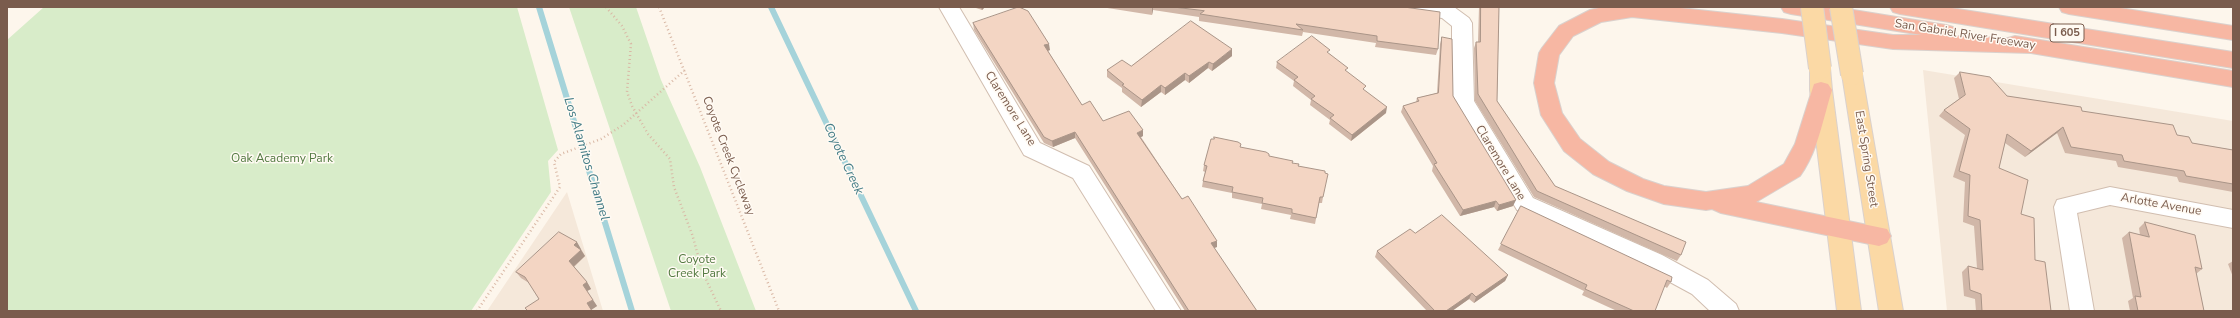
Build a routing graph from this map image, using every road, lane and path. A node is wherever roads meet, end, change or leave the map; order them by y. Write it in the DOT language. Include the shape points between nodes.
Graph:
graph roads {
  1 [pos="606,7"];
  2 [pos="659,7"];
  3 [pos="949,7"];
  4 [pos="1410,7"];
  5 [pos="1791,7"];
  6 [pos="1812,7"];
  7 [pos="1841,7"];
  8 [pos="1900,7"];
  9 [pos="1964,7"];
  10 [pos="2069,7"];
  11 [pos="2233,33"];
  12 [pos="2030,46"];
  13 [pos="2233,51"];
  14 [pos="2233,60"];
  15 [pos="685,70"];
  16 [pos="2233,79"];
  17 [pos="1821,90"];
  18 [pos="636,114"];
  19 [pos="1706,201"];
  20 [pos="2233,219"];
  21 [pos="1839,229"];
  22 [pos="1879,236"];
  23 [pos="477,311"];
  24 [pos="721,311"];
  25 [pos="779,311"];
  26 [pos="1169,311"];
  27 [pos="1727,311"];
  28 [pos="1849,311"];
  29 [pos="1891,311"];
  30 [pos="2082,311"];
  1 -- 18 [label="path" via="622,26 630,44 627,92"];
  2 -- 15 [label="path, Coyote Creek Cycleway"];
  3 -- 26 [label="street, Claremore Lane" via="1032,149 1081,172"];
  4 -- 27 [label="street, Claremore Lane" via="1447,12 1462,23 1463,102 1525,204 1654,262 1700,287"];
  5 -- 12 [label="highway, San Gabriel River Freeway / I 605"];
  6 -- 17 [label="main road, bridge"];
  7 -- 22 [label="main road, East Spring Street, bridge"];
  8 -- 14 [label="highway, I 605"];
  9 -- 13 [label="highway, I 605"];
  10 -- 11 [label="highway, I 605"];
  12 -- 16 [label="highway, San Gabriel River Freeway / I 605"];
  12 -- 19 [label="highway" via="1893,42 1782,26 1632,10 1597,15 1566,31 1550,53 1544,83 1552,115 1572,145 1601,168 1635,185 1664,195"];
  15 -- 18 [label="path"];
  15 -- 25 [label="path, Coyote Creek Cycleway"];
  17 -- 19 [label="highway" via="1811,119 1808,138 1797,165 1792,170 1753,194"];
  17 -- 21 [label="main road"];
  18 -- 23 [label="path" via="601,139 561,154 554,162 560,187"];
  18 -- 24 [label="path" via="648,134 670,159 674,187 692,234 703,273"];
  19 -- 21 [label="highway"];
  20 -- 30 [label="street, Arlotte Avenue" via="2110,196 2065,207"];
  21 -- 22 [label="highway"];
  21 -- 28 [label="main road"];
  22 -- 29 [label="main road, East Spring Street"];
}
